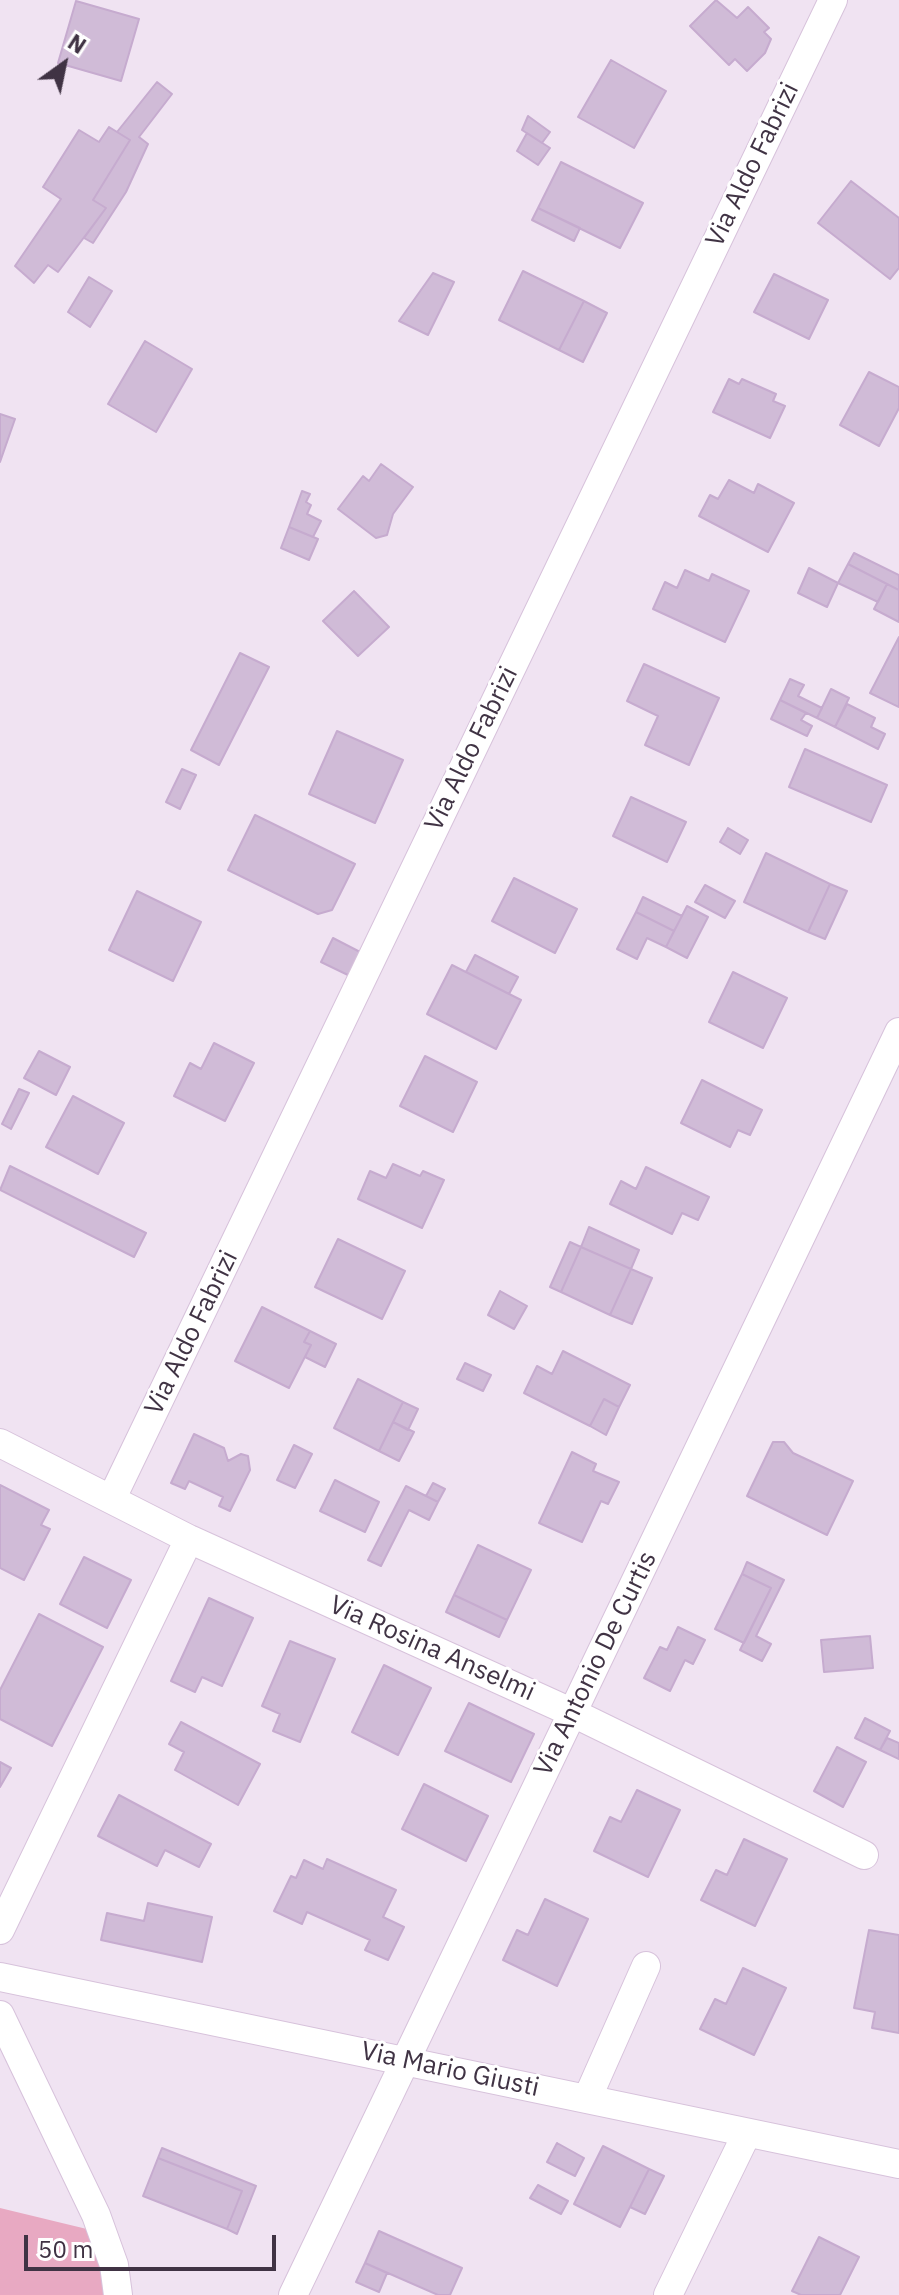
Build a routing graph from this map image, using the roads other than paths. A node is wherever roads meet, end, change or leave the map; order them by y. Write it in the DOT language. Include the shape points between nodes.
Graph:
graph roads {
  1 [pos="820,6"];
  2 [pos="899,1032"];
  3 [pos="0,1443"];
  4 [pos="112,1498"];
  5 [pos="189,1539"];
  6 [pos="573,1713"];
  7 [pos="864,1855"];
  8 [pos="0,1930"];
  9 [pos="646,1966"];
  10 [pos="0,1977"];
  11 [pos="0,2015"];
  12 [pos="405,2060"];
  13 [pos="587,2099"];
  14 [pos="747,2133"];
  15 [pos="899,2164"];
  16 [pos="118,2295"];
  17 [pos="293,2295"];
  18 [pos="668,2295"];
  1 -- 4 [label="street, Via Aldo Fabrizi"];
  2 -- 6 [label="street, Via Antonio De Curtis"];
  3 -- 4 [label="street, Via Rosina Anselmi"];
  4 -- 5 [label="street, Via Rosina Anselmi"];
  5 -- 6 [label="street, Via Rosina Anselmi"];
  5 -- 8 [label="street"];
  6 -- 7 [label="street, Via Rosina Anselmi"];
  6 -- 12 [label="street, Via Antonio De Curtis"];
  9 -- 13 [label="street"];
  10 -- 12 [label="street, Via Mario Giusti"];
  11 -- 16 [label="street" via="96,2215 114,2265"];
  12 -- 13 [label="street, Via Mario Giusti"];
  12 -- 17 [label="street, Via Antonio De Curtis"];
  13 -- 14 [label="street, Via Mario Giusti"];
  14 -- 15 [label="street, Via Mario Giusti"];
  14 -- 18 [label="street"];
}
